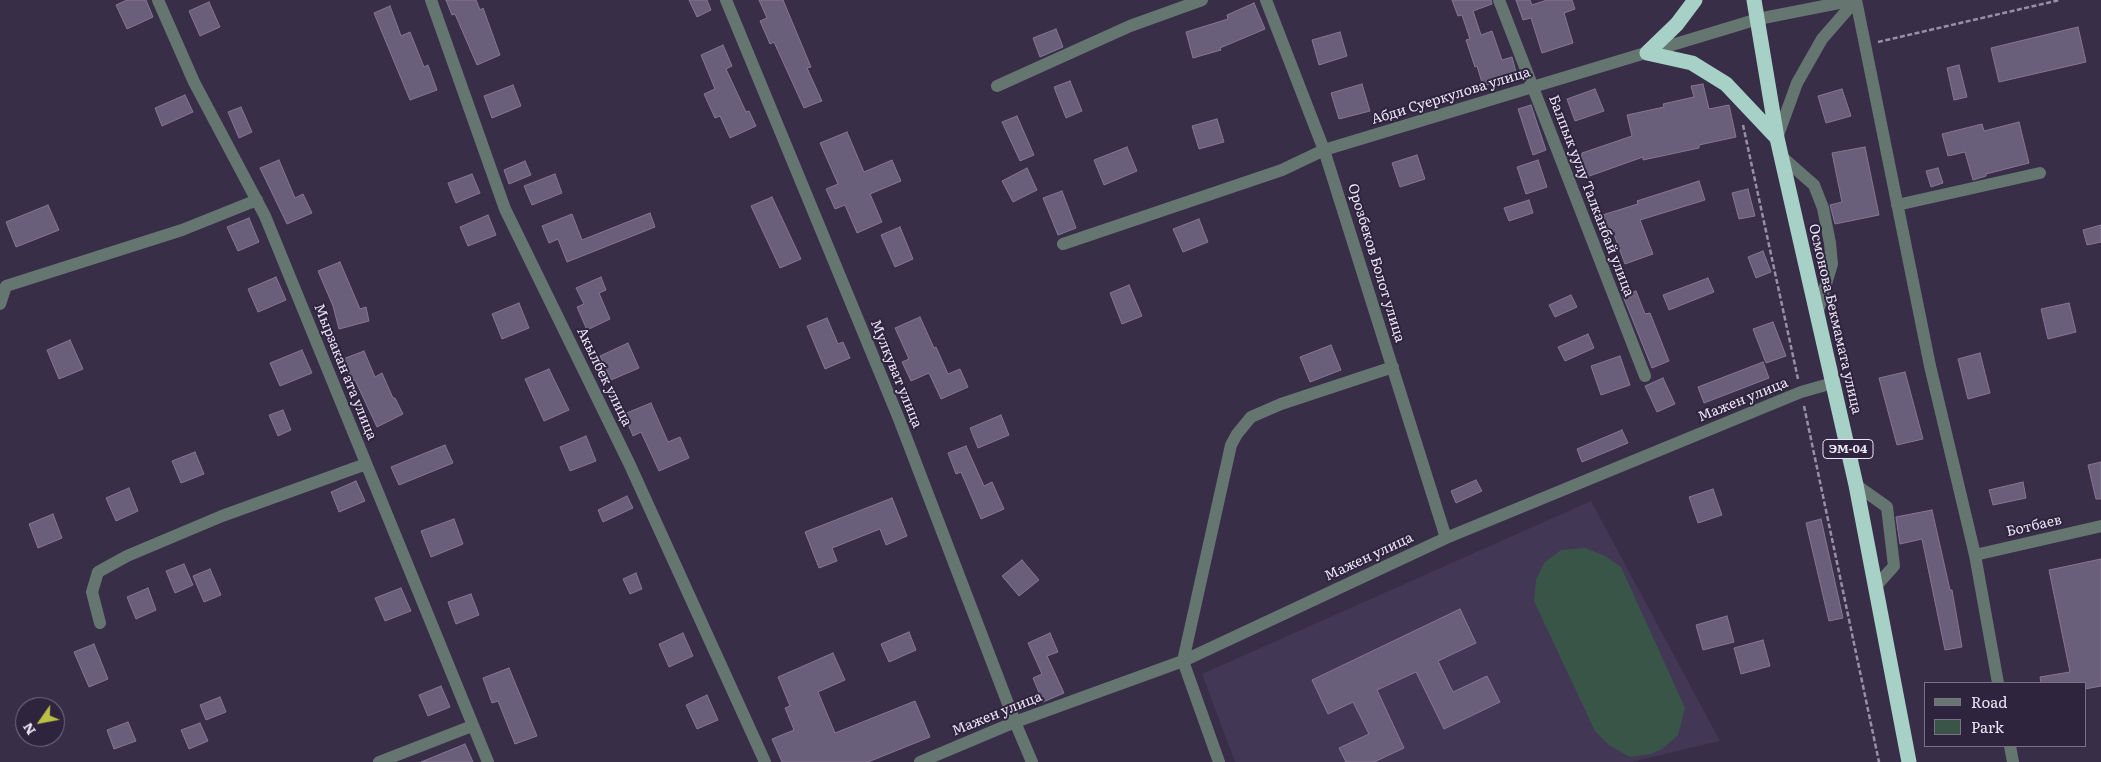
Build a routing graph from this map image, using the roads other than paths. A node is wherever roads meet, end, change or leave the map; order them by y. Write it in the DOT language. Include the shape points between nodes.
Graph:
graph roads {
  1 [pos="158,0"];
  2 [pos="431,0"];
  3 [pos="726,0"];
  4 [pos="1202,0"];
  5 [pos="1266,0"];
  6 [pos="1499,0"];
  7 [pos="1695,0"];
  8 [pos="1754,0"];
  9 [pos="1855,0"];
  10 [pos="1758,19"];
  11 [pos="1647,53"];
  12 [pos="997,86"];
  13 [pos="1532,87"];
  14 [pos="1777,138"];
  15 [pos="1324,150"];
  16 [pos="1781,156"];
  17 [pos="2040,173"];
  18 [pos="257,200"];
  19 [pos="1897,204"];
  20 [pos="1064,244"];
  21 [pos="0,304"];
  22 [pos="1817,314"];
  23 [pos="1393,367"];
  24 [pos="1646,376"];
  25 [pos="1832,383"];
  26 [pos="366,464"];
  27 [pos="1856,485"];
  28 [pos="2101,526"];
  29 [pos="1446,538"];
  30 [pos="1975,555"];
  31 [pos="1876,586"];
  32 [pos="100,623"];
  33 [pos="1183,661"];
  34 [pos="1998,682"];
  35 [pos="1015,722"];
  36 [pos="472,726"];
  37 [pos="2010,747"];
  38 [pos="379,762"];
  39 [pos="488,762"];
  40 [pos="764,762"];
  41 [pos="920,762"];
  42 [pos="1032,762"];
  43 [pos="1218,762"];
  44 [pos="1909,762"];
  45 [pos="2013,762"];
  1 -- 18 [label="street, Мырзакан ата улица" via="194,82"];
  2 -- 40 [label="street, Акылбек улица" via="505,209 629,464"];
  3 -- 35 [label="street, Мулкуват улица" via="898,419"];
  4 -- 12 [label="street" via="1130,26"];
  5 -- 15 [label="street, Орозбеков Болот улица"];
  6 -- 13 [label="street, Балпык уулу Талканбай улица"];
  7 -- 11 [label="highway" via="1678,24"];
  8 -- 10 [label="highway, Осмонова Бекмамата улица / ЭМ-04"];
  9 -- 10 [label="street, Абди Суеркулова улица"];
  9 -- 14 [label="street" via="1822,39 1797,83"];
  9 -- 19 [label="street"];
  10 -- 11 [label="street, Абди Суеркулова улица"];
  10 -- 14 [label="highway, Осмонова Бекмамата улица / ЭМ-04"];
  11 -- 13 [label="street, Абди Суеркулова улица"];
  11 -- 14 [label="highway" via="1692,63 1726,84"];
  13 -- 15 [label="street, Абди Суеркулова улица"];
  13 -- 24 [label="street, Балпык уулу Талканбай улица"];
  14 -- 16 [label="highway, Осмонова Бекмамата улица / ЭМ-04"];
  15 -- 20 [label="street, Абди Суеркулова улица" via="1282,170"];
  15 -- 23 [label="street, Орозбеков Болот улица"];
  16 -- 22 [label="highway, Осмонова Бекмамата улица / ЭМ-04"];
  16 -- 22 [label="street" via="1814,185 1823,208 1832,264"];
  17 -- 19 [label="street"];
  18 -- 21 [label="street" via="182,230 6,286"];
  18 -- 26 [label="street, Мырзакан ата улица"];
  19 -- 30 [label="street" via="1930,366"];
  22 -- 25 [label="highway, Осмонова Бекмамата улица / ЭМ-04"];
  23 -- 29 [label="street, Орозбеков Болот улица"];
  23 -- 33 [label="street" via="1251,417 1237,434"];
  25 -- 27 [label="highway, Осмонова Бекмамата улица / ЭМ-04"];
  25 -- 29 [label="street, Мажен улица" via="1801,392"];
  26 -- 32 [label="street" via="222,516 127,556 98,572 92,592"];
  26 -- 36 [label="street, Мырзакан ата улица"];
  27 -- 31 [label="highway, Осмонова Бекмамата улица / ЭМ-04"];
  27 -- 31 [label="street" via="1887,508 1894,566"];
  28 -- 30 [label="street, Ботбаев"];
  29 -- 33 [label="street, Мажен улица"];
  30 -- 34 [label="street"];
  31 -- 44 [label="highway, Осмонова Бекмамата улица / ЭМ-04"];
  33 -- 35 [label="street, Мажен улица"];
  33 -- 43 [label="street"];
  35 -- 41 [label="street, Мажен улица"];
  35 -- 42 [label="street, Мулкуват улица"];
  36 -- 38 [label="street"];
  36 -- 39 [label="street, Мырзакан ата улица"];
  37 -- 45 [label="street"];
}
